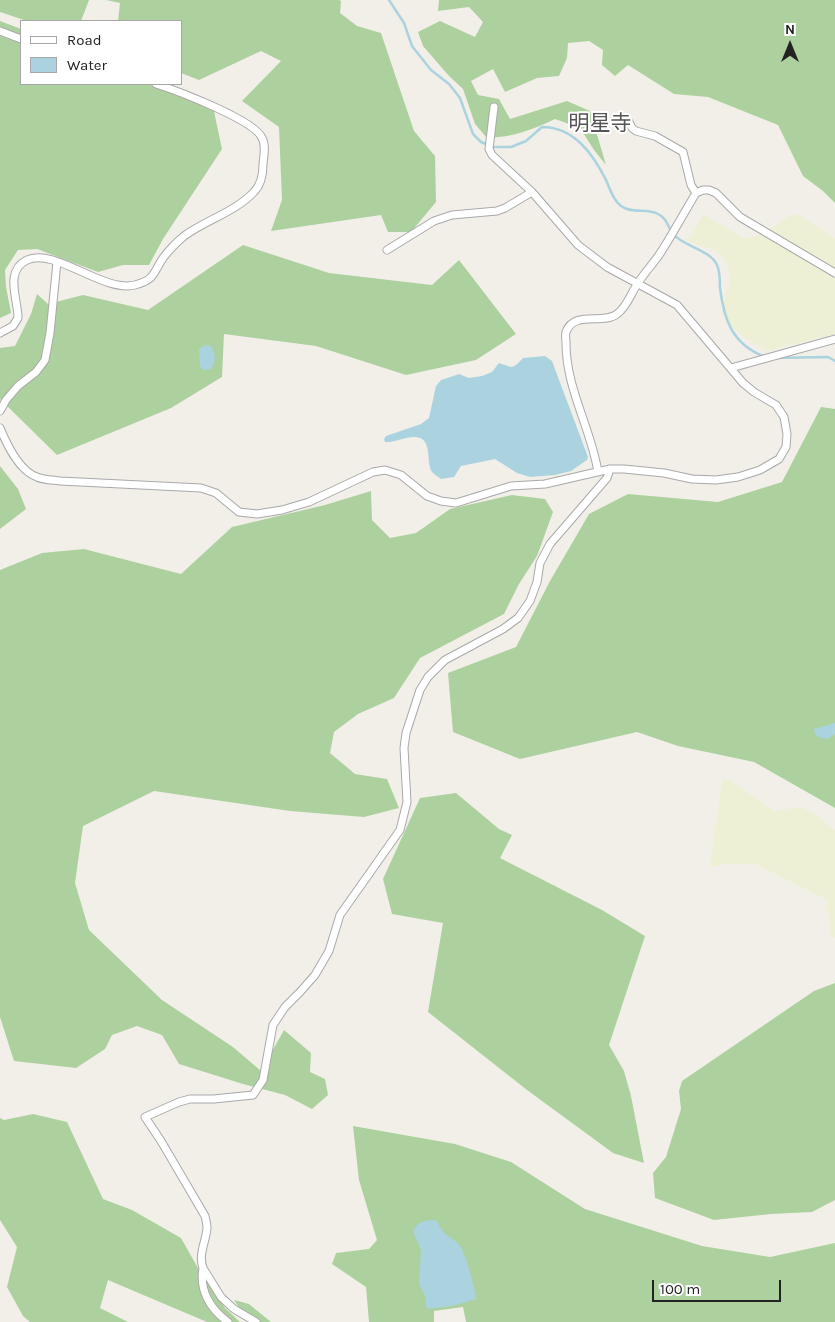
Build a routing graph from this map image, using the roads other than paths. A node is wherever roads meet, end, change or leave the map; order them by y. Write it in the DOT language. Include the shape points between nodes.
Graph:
graph roads {
  1 [pos="0,31"];
  2 [pos="20,39"];
  3 [pos="159,85"];
  4 [pos="494,107"];
  5 [pos="629,122"];
  6 [pos="532,192"];
  7 [pos="696,193"];
  8 [pos="387,250"];
  9 [pos="57,262"];
  10 [pos="835,273"];
  11 [pos="638,283"];
  12 [pos="0,333"];
  13 [pos="835,339"];
  14 [pos="731,368"];
  15 [pos="0,411"];
  16 [pos="0,428"];
  17 [pos="610,469"];
  18 [pos="598,472"];
  19 [pos="203,1268"];
  20 [pos="228,1322"];
  21 [pos="256,1322"];
  1 -- 2 [label="street"];
  3 -- 9 [label="street" via="215,106 257,130 264,146 263,168 256,191 184,236 146,282 132,286 115,285"];
  4 -- 6 [label="street" via="489,149"];
  5 -- 7 [label="street" via="636,131 655,136 683,152"];
  6 -- 8 [label="street" via="497,211 452,215 434,221"];
  6 -- 11 [label="street" via="578,245 607,267"];
  7 -- 10 [label="street" via="703,190 716,193 740,217"];
  7 -- 11 [label="street"];
  9 -- 12 [label="street" via="37,258 27,260 16,269 14,284 18,318"];
  9 -- 15 [label="street" via="45,360 18,386"];
  11 -- 14 [label="street" via="677,304"];
  11 -- 18 [label="street" via="617,315 580,319 566,332 571,385"];
  13 -- 14 [label="street"];
  14 -- 17 [label="street" via="748,387 776,405 784,417 786,447 779,459 760,470 716,480"];
  16 -- 18 [label="street" via="22,466 38,478 201,488 216,493 239,512 257,514 309,502 373,472 401,475 427,496 456,503 511,486 546,484"];
  17 -- 18 [label="street"];
  17 -- 19 [label="street" via="607,478 550,544 540,563 530,601 518,618 445,660 420,690 406,733 408,802 400,830 340,915 329,950 314,975 285,1006 273,1025 263,1080 253,1094 190,1099 145,1117 205,1216"];
  19 -- 20 [label="street" via="201,1278 210,1305"];
  19 -- 21 [label="street" via="221,1297 234,1310"];
}
